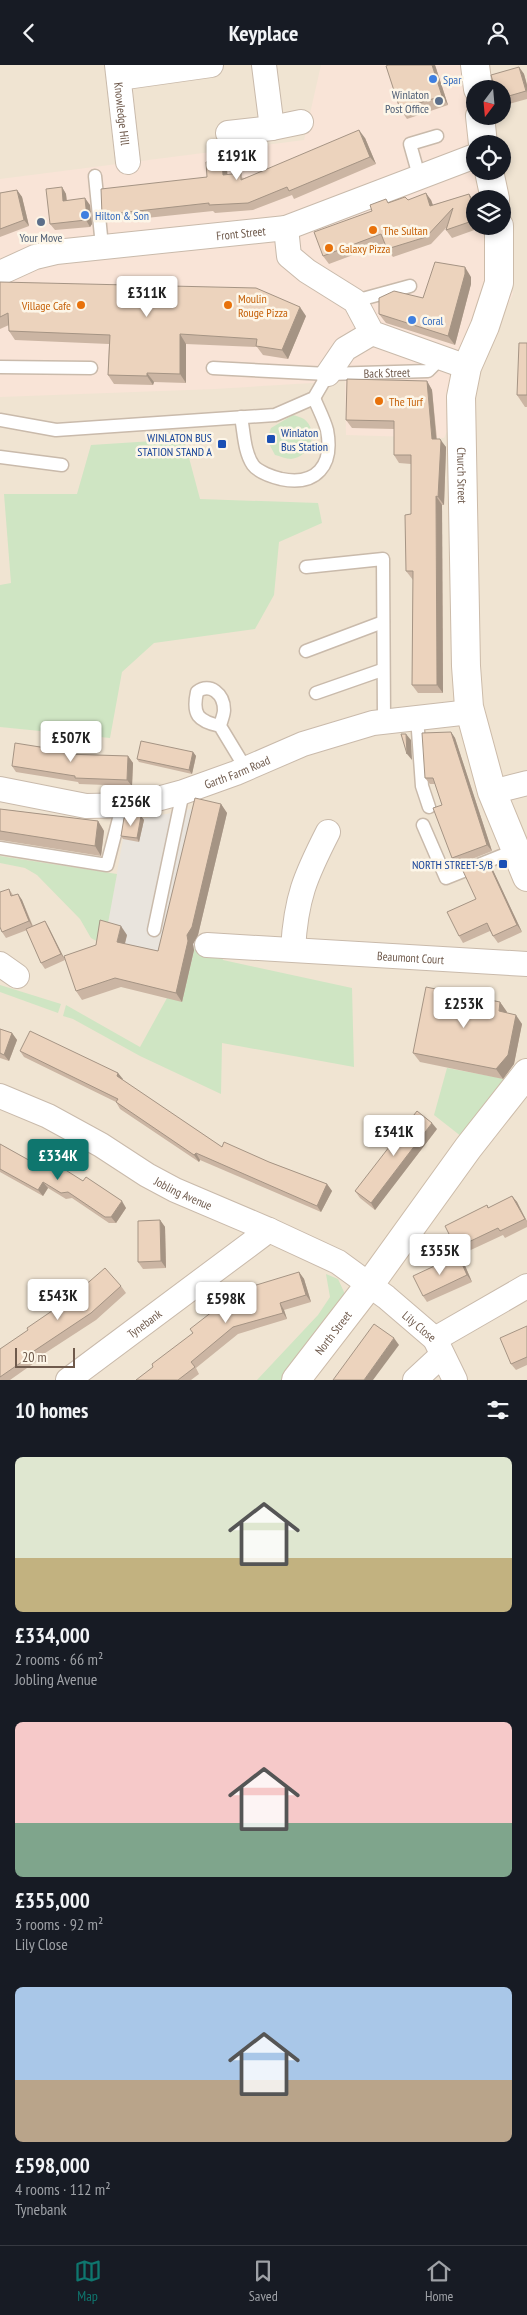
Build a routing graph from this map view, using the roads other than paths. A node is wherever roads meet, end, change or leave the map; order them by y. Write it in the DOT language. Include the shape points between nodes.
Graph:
graph roads {
  1 [pos="211,65"];
  2 [pos="264,65"];
  3 [pos="475,65"];
  4 [pos="118,72"];
  5 [pos="477,80"];
  6 [pos="301,122"];
  7 [pos="272,129"];
  8 [pos="228,133"];
  9 [pos="437,136"];
  10 [pos="466,159"];
  11 [pos="128,162"];
  12 [pos="95,176"];
  13 [pos="419,176"];
  14 [pos="286,228"];
  15 [pos="500,235"];
  16 [pos="102,246"];
  17 [pos="0,273"];
  18 [pos="410,286"];
  19 [pos="355,301"];
  20 [pos="372,333"];
  21 [pos="441,358"];
  22 [pos="0,367"];
  23 [pos="467,367"];
  24 [pos="91,368"];
  25 [pos="213,368"];
  26 [pos="328,374"];
  27 [pos="314,398"];
  28 [pos="241,417"];
  29 [pos="0,421"];
  30 [pos="0,457"];
  31 [pos="62,465"];
  32 [pos="306,567"];
  33 [pos="383,622"];
  34 [pos="306,651"];
  35 [pos="382,670"];
  36 [pos="316,693"];
  37 [pos="417,717"];
  38 [pos="384,720"];
  39 [pos="473,721"];
  40 [pos="220,726"];
  41 [pos="246,769"];
  42 [pos="527,783"];
  43 [pos="0,789"];
  44 [pos="183,792"];
  45 [pos="492,792"];
  46 [pos="122,807"];
  47 [pos="429,807"];
  48 [pos="423,825"];
  49 [pos="328,832"];
  50 [pos="0,848"];
  51 [pos="516,850"];
  52 [pos="527,877"];
  53 [pos="154,930"];
  54 [pos="207,945"];
  55 [pos="293,949"];
  56 [pos="527,965"];
  57 [pos="527,1073"];
  58 [pos="0,1096"];
  59 [pos="269,1230"];
  60 [pos="370,1284"];
  61 [pos="527,1286"];
  62 [pos="438,1347"];
  63 [pos="68,1380"];
  64 [pos="296,1380"];
  65 [pos="415,1380"];
  66 [pos="455,1380"];
  1 -- 4 [label="street"];
  2 -- 7 [label="street"];
  3 -- 5 [label="street"];
  4 -- 11 [label="street, Knowledge Hill"];
  6 -- 7 [label="street"];
  7 -- 8 [label="street"];
  9 -- 13 [label="lane" via="410,144"];
  10 -- 13 [label="street, Front Street"];
  12 -- 16 [label="lane"];
  13 -- 14 [label="street, Front Street"];
  14 -- 16 [label="street, Front Street"];
  14 -- 19 [label="street" via="289,256"];
  15 -- 23 [label="street, Church Street" via="499,283"];
  16 -- 17 [label="street, Front Street" via="35,257"];
  18 -- 19 [label="lane"];
  19 -- 20 [label="street"];
  20 -- 21 [label="street"];
  20 -- 26 [label="street" via="345,349"];
  21 -- 23 [label="street"];
  21 -- 26 [label="lane, Back Street" via="428,371"];
  22 -- 24 [label="lane"];
  23 -- 39 [label="street, Church Street" via="462,397 466,666"];
  25 -- 26 [label="lane, Back Street"];
  26 -- 27 [label="lane"];
  27 -- 28 [label="lane" via="275,415"];
  27 -- 28 [label="lane" via="327,431 324,466 314,478 289,481 254,467 246,450"];
  28 -- 29 [label="lane" via="56,429"];
  30 -- 31 [label="lane"];
  32 -- 33 [label="lane" via="384,559"];
  33 -- 34 [label="lane"];
  33 -- 35 [label="lane"];
  35 -- 36 [label="lane"];
  35 -- 38 [label="lane"];
  37 -- 38 [label="street, Garth Farm Road"];
  37 -- 39 [label="street, Garth Farm Road"];
  37 -- 47 [label="lane" via="422,786"];
  38 -- 41 [label="street, Garth Farm Road" via="302,744"];
  39 -- 45 [label="street, Church Street"];
  40 -- 41 [label="lane"];
  41 -- 44 [label="street, Garth Farm Road"];
  42 -- 45 [label="street"];
  43 -- 46 [label="street, Garth Farm Road" via="86,806"];
  44 -- 46 [label="street, Garth Farm Road"];
  44 -- 53 [label="lane"];
  45 -- 51 [label="street, Church Street"];
  46 -- 50 [label="lane" via="108,865"];
  48 -- 51 [label="lane" via="446,878"];
  49 -- 55 [label="street" via="300,894"];
  51 -- 52 [label="street"];
  54 -- 55 [label="street, Beaumont Court"];
  55 -- 56 [label="street, Beaumont Court"];
  57 -- 60 [label="street, North Street" via="468,1148"];
  58 -- 59 [label="street, Jobling Avenue" via="48,1116 175,1190"];
  59 -- 60 [label="street, Jobling Avenue" via="323,1254"];
  59 -- 63 [label="street, Tynebank"];
  60 -- 62 [label="street, Lily Close"];
  60 -- 64 [label="street, North Street"];
  61 -- 62 [label="street"];
  62 -- 65 [label="street"];
  62 -- 66 [label="street, Lily Close"];
}
